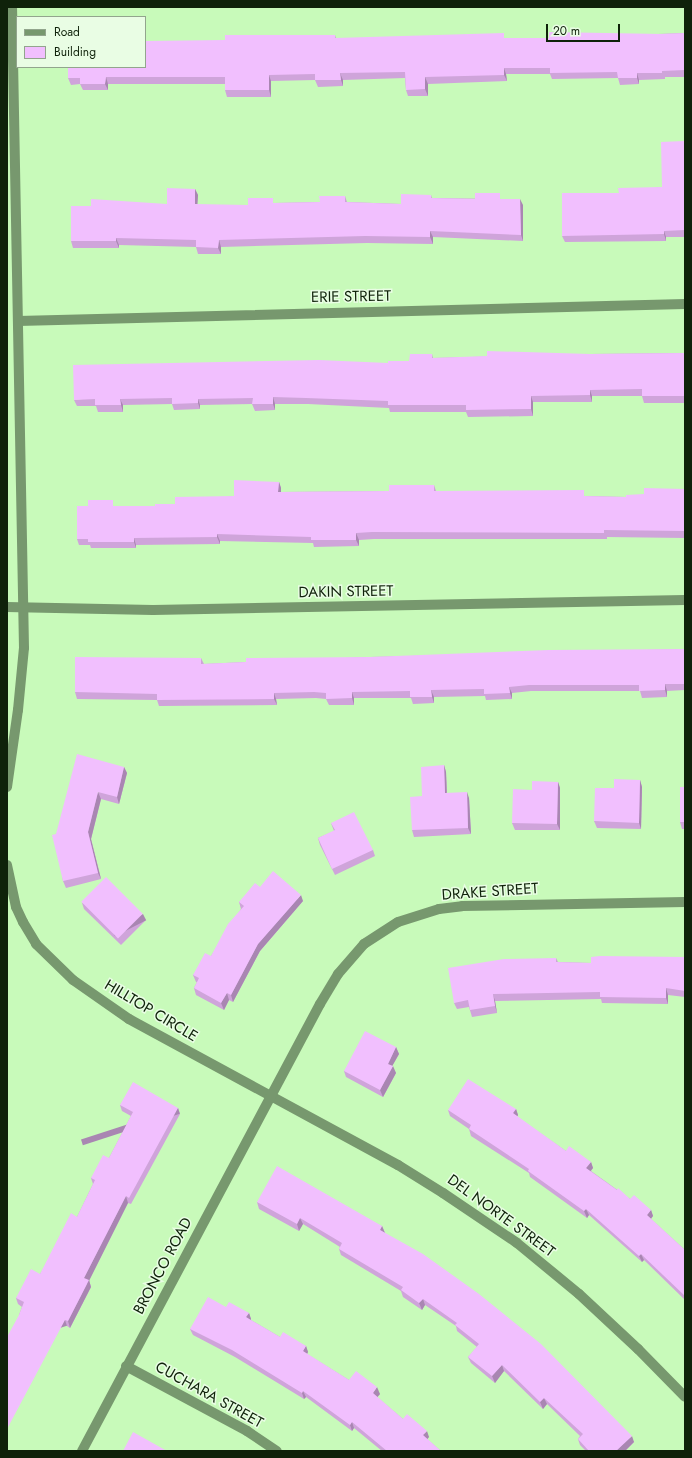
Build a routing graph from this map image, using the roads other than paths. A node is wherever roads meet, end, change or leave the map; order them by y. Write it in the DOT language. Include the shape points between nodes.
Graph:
graph roads {
  1 [pos="12,7"];
  2 [pos="685,304"];
  3 [pos="18,321"];
  4 [pos="685,600"];
  5 [pos="7,607"];
  6 [pos="22,607"];
  7 [pos="7,787"];
  8 [pos="7,865"];
  9 [pos="685,902"];
  10 [pos="271,1096"];
  11 [pos="126,1366"];
  12 [pos="685,1398"];
  13 [pos="82,1451"];
  14 [pos="277,1451"];
  1 -- 3 [label="street"];
  2 -- 3 [label="street, ERIE STREET"];
  3 -- 6 [label="street"];
  4 -- 6 [label="street, DAKIN STREET" via="153,610"];
  5 -- 6 [label="street, DAKIN STREET"];
  6 -- 7 [label="street" via="24,648"];
  8 -- 10 [label="street, HILLTOP CIRCLE" via="16,907 23,922 36,944 73,980 129,1019"];
  9 -- 10 [label="street, DRAKE STREET" via="462,906 426,912 398,922 364,944 338,974"];
  10 -- 11 [label="street, BRONCO ROAD"];
  10 -- 12 [label="street, DEL NORTE STREET" via="398,1164 517,1243 579,1294 638,1349"];
  11 -- 13 [label="street, BRONCO ROAD"];
  11 -- 14 [label="street, CUCHARA STREET" via="241,1428"];
}
